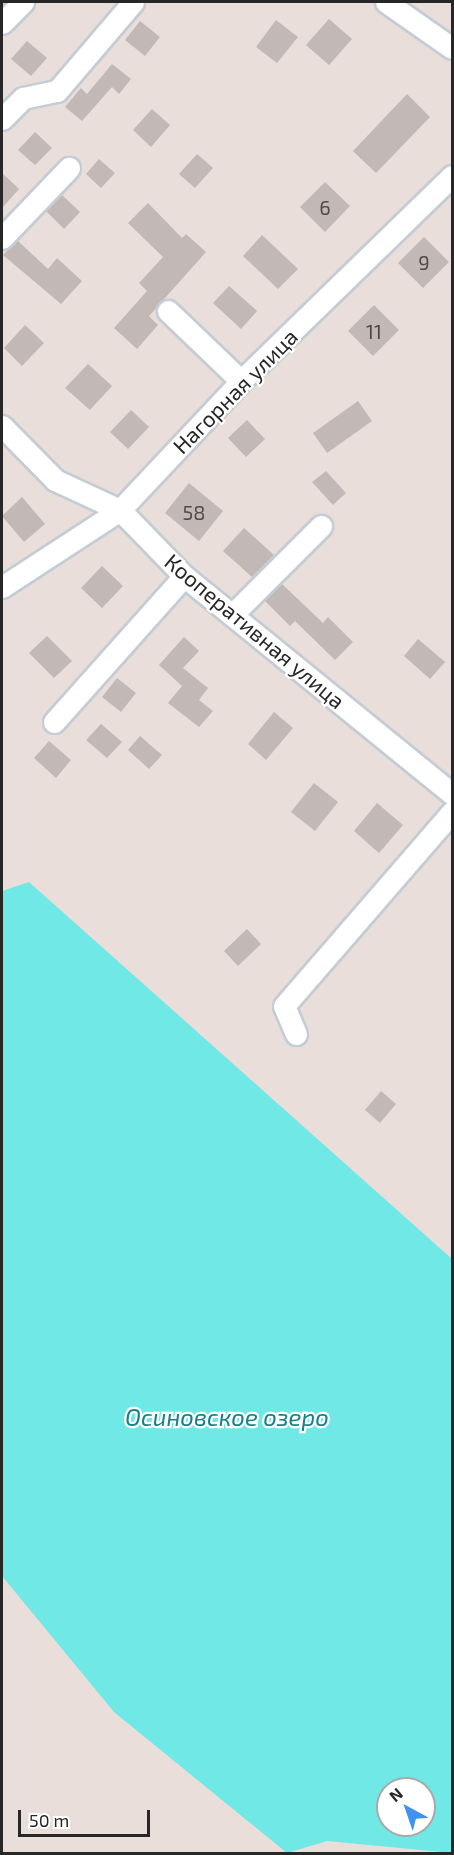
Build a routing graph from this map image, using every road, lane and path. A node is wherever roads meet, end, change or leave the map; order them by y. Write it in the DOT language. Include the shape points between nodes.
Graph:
graph roads {
  1 [pos="23,2"];
  2 [pos="133,2"];
  3 [pos="386,2"];
  4 [pos="2,23"];
  5 [pos="453,48"];
  6 [pos="2,119"];
  7 [pos="69,168"];
  8 [pos="453,176"];
  9 [pos="2,238"];
  10 [pos="168,311"];
  11 [pos="241,381"];
  12 [pos="2,426"];
  13 [pos="120,510"];
  14 [pos="321,526"];
  15 [pos="184,576"];
  16 [pos="2,587"];
  17 [pos="232,615"];
  18 [pos="54,722"];
  19 [pos="453,794"];
  20 [pos="453,812"];
  21 [pos="296,1034"];
  1 -- 4 [label="street"];
  2 -- 6 [label="street" via="57,91 23,98"];
  3 -- 5 [label="street"];
  7 -- 9 [label="street"];
  8 -- 11 [label="street, Нагорная улица"];
  10 -- 11 [label="street"];
  11 -- 13 [label="street, Нагорная улица"];
  12 -- 13 [label="street, Кооперативная улица" via="55,480"];
  13 -- 15 [label="street, Кооперативная улица"];
  13 -- 16 [label="street, Нагорная улица"];
  14 -- 17 [label="street"];
  15 -- 17 [label="street, Кооперативная улица"];
  15 -- 18 [label="street"];
  17 -- 19 [label="street, Кооперативная улица"];
  20 -- 21 [label="street" via="284,1006"];
}
